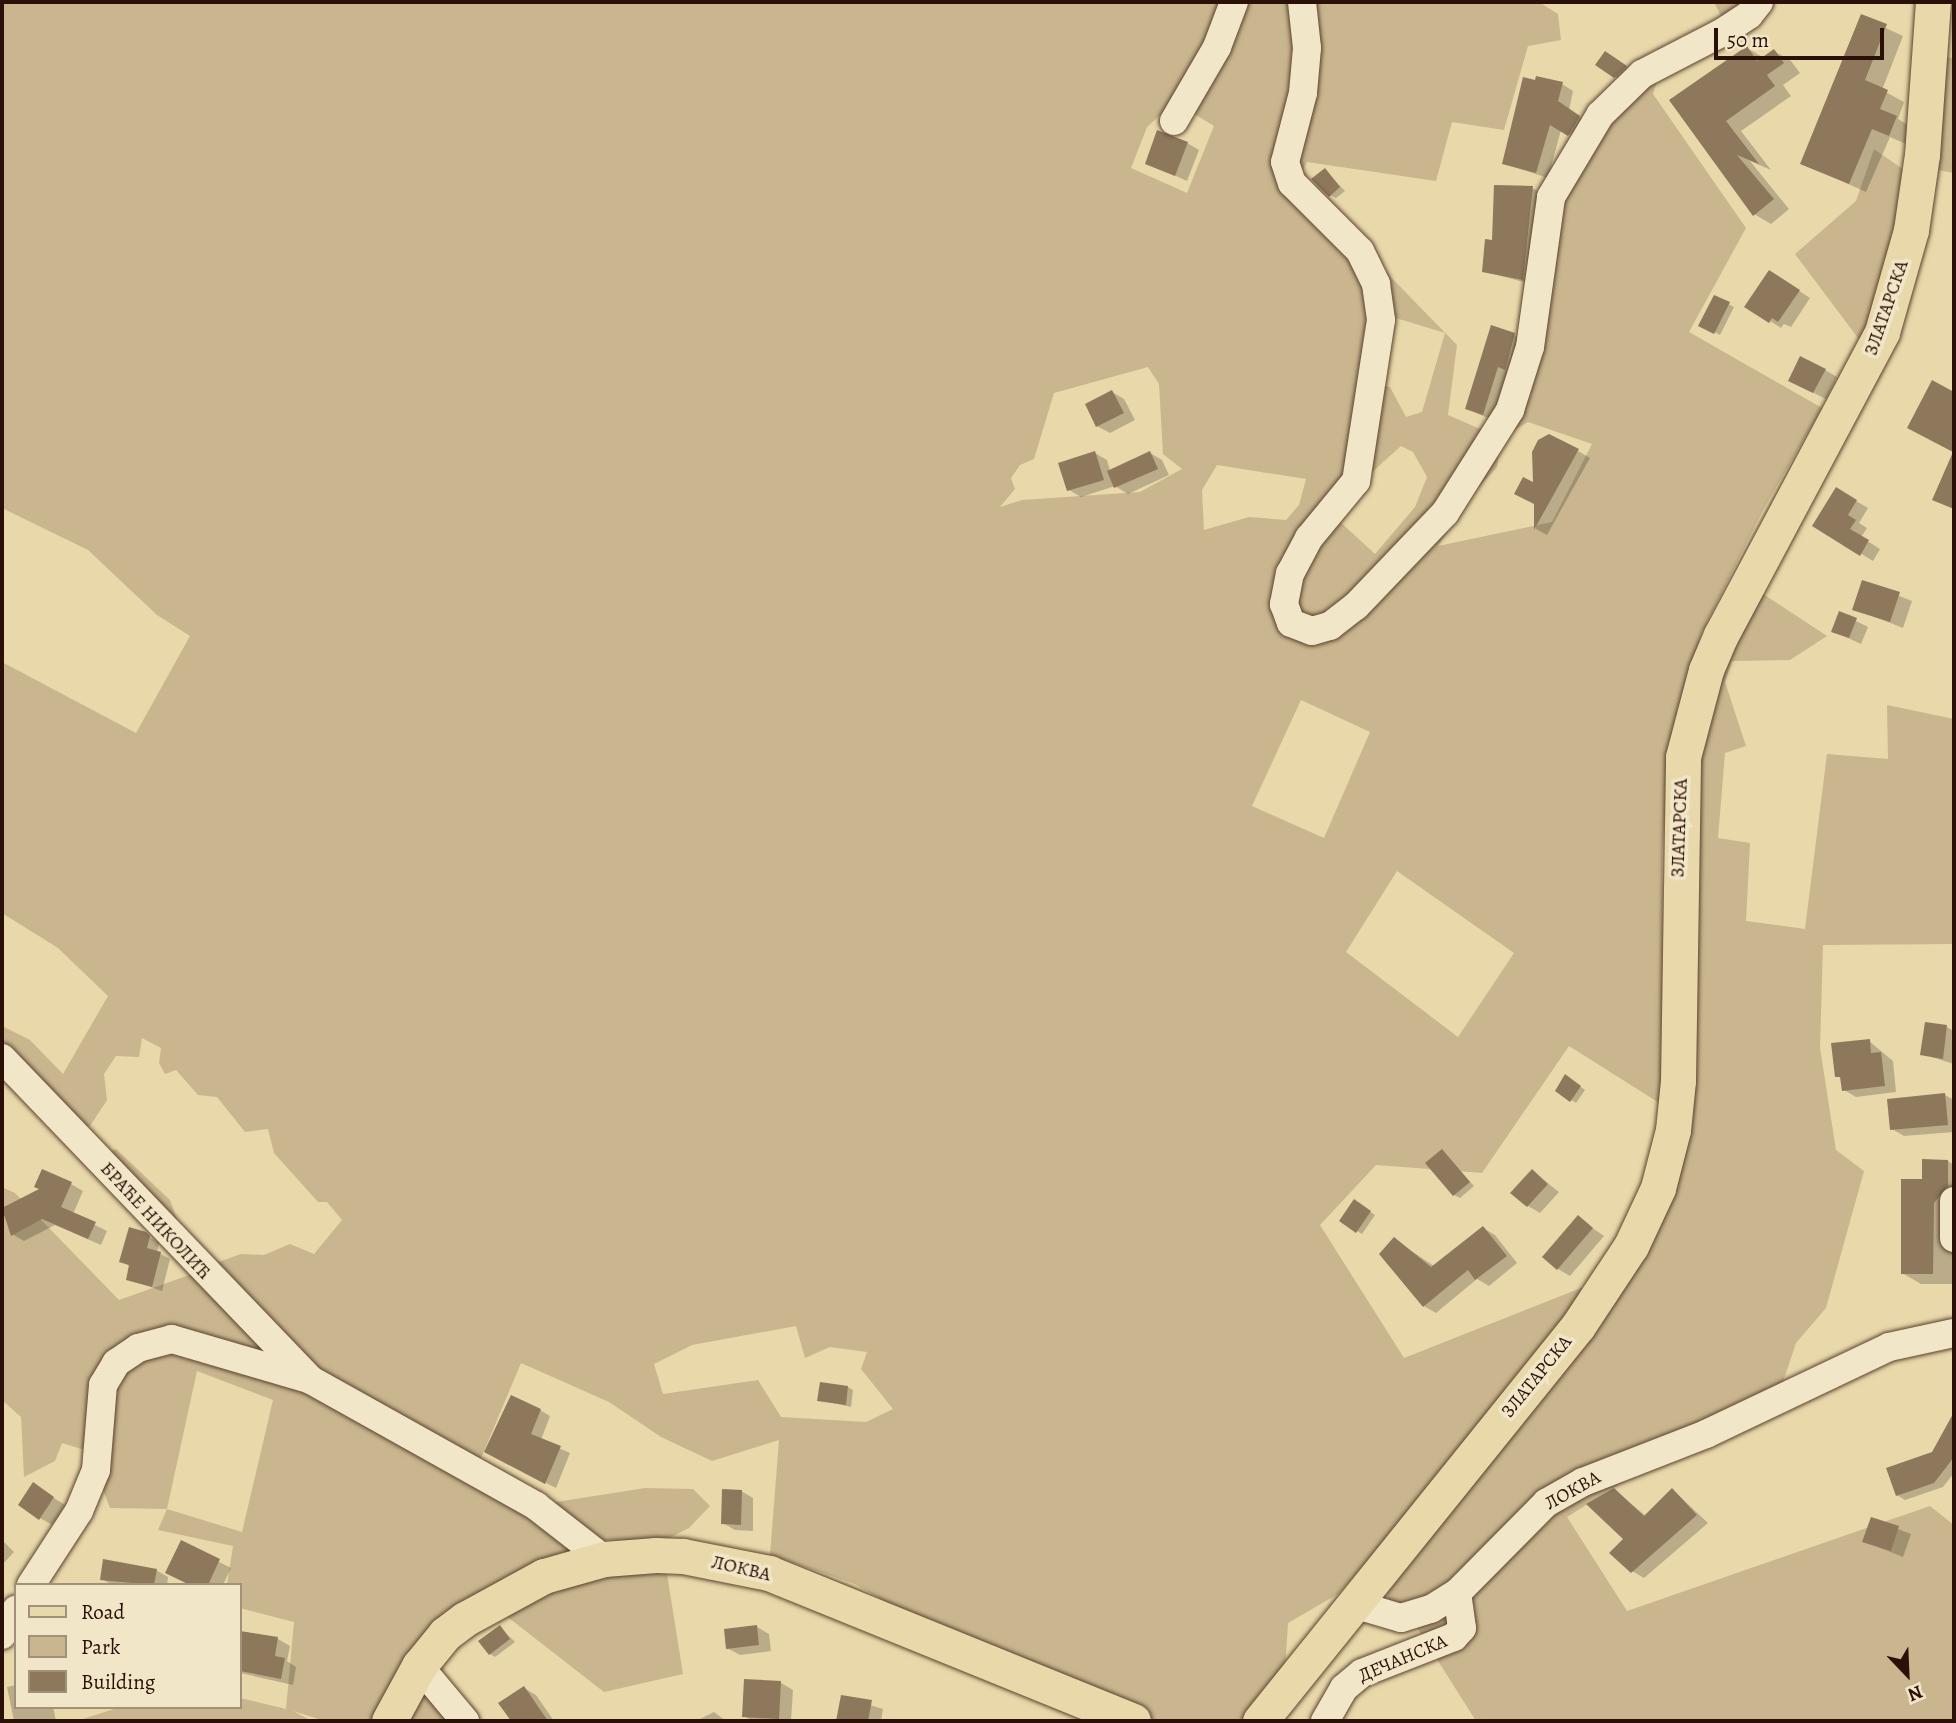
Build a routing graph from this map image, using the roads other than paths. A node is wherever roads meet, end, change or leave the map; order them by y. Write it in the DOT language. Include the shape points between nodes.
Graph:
graph roads {
  1 [pos="1234,2"];
  2 [pos="1302,2"];
  3 [pos="1759,2"];
  4 [pos="1933,2"];
  5 [pos="1174,121"];
  6 [pos="2,1058"];
  7 [pos="1954,1201"];
  8 [pos="1954,1238"];
  9 [pos="1954,1333"];
  10 [pos="311,1380"];
  11 [pos="604,1559"];
  12 [pos="33,1583"];
  13 [pos="1457,1593"];
  14 [pos="1357,1605"];
  15 [pos="14,1614"];
  16 [pos="2,1635"];
  17 [pos="419,1666"];
  18 [pos="389,1721"];
  19 [pos="465,1721"];
  20 [pos="1133,1721"];
  21 [pos="1260,1721"];
  22 [pos="1325,1721"];
  1 -- 5 [label="street" via="1217,47"];
  2 -- 3 [label="street" via="1307,48 1303,93 1285,162 1292,184 1360,251 1376,285 1381,320 1356,481 1309,538 1290,573 1284,604 1291,623 1312,631 1330,626 1356,606 1445,513 1510,410 1530,347 1551,197 1600,115 1642,74 1723,32 1749,15"];
  4 -- 14 [label="main road, ЗЛАТАРСКА" via="1927,104 1911,230 1882,332 1739,597 1706,670 1690,725 1680,793 1678,1080 1673,1130 1658,1188 1631,1246 1598,1298"];
  6 -- 10 [label="street, БРАЋЕ НИКОЛИЋ"];
  7 -- 8 [label="street"];
  9 -- 13 [label="street, ЛОКВА" via="1889,1347 1706,1434 1583,1482 1546,1503"];
  10 -- 11 [label="street, БРАЋЕ НИКОЛИЋ" via="536,1506"];
  10 -- 12 [label="street, БРАЋЕ НИКОЛИЋ" via="246,1357 172,1339 138,1348 116,1363 103,1384 96,1470 79,1511"];
  11 -- 17 [label="main road, ЛОКВА" via="544,1576 485,1607 445,1634"];
  11 -- 20 [label="main road, ЛОКВА" via="682,1556 769,1573"];
  13 -- 14 [label="street, ЛОКВА" via="1401,1618"];
  13 -- 22 [label="street, ДЕЧАНСКА" via="1462,1628 1454,1637 1362,1673 1344,1688"];
  14 -- 21 [label="main road"];
  15 -- 16 [label="street"];
  17 -- 18 [label="main road, ЛОКВА"];
  17 -- 19 [label="street"];
}
